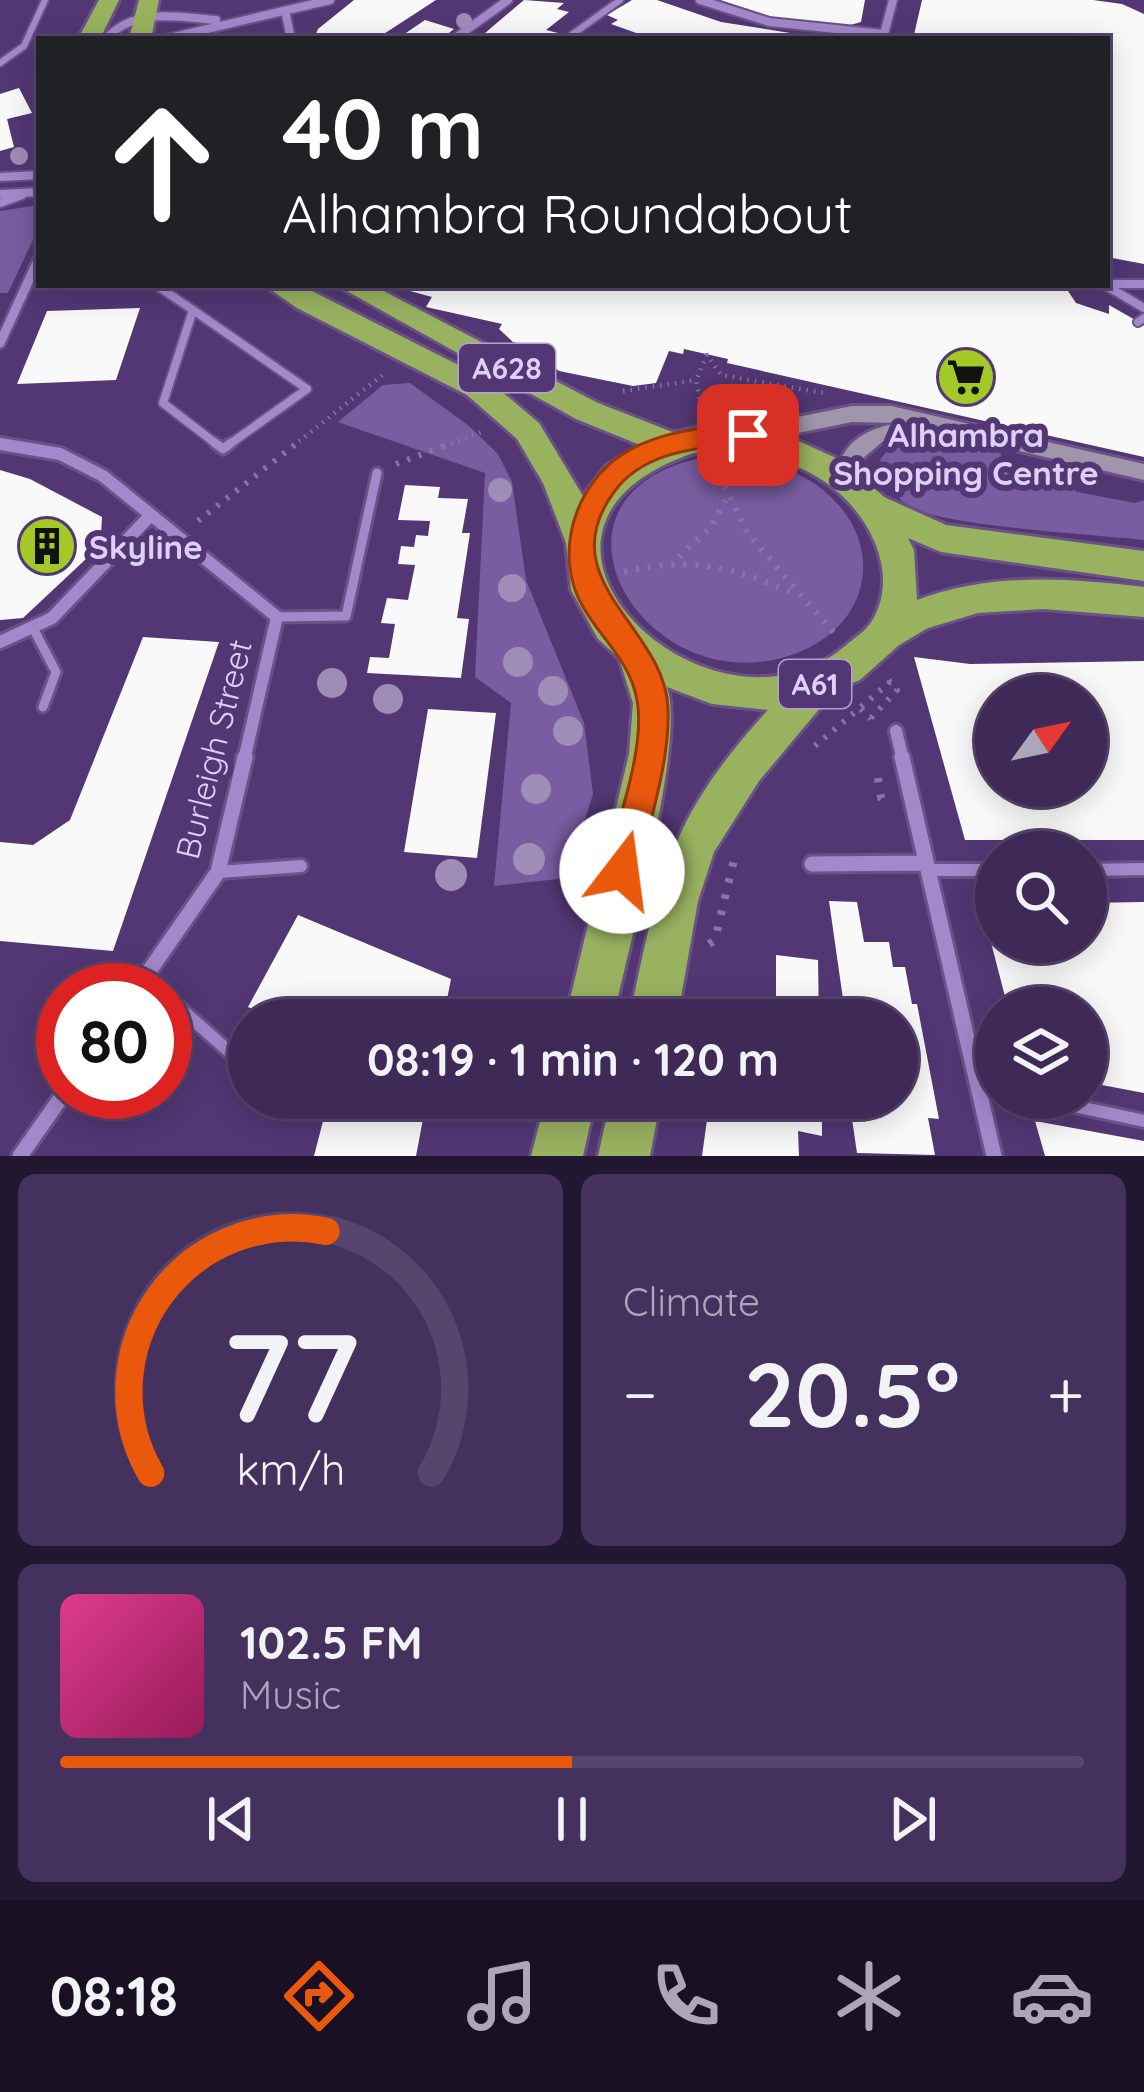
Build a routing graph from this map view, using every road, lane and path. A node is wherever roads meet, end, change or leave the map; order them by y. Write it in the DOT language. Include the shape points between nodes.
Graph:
graph roads {
  1 [pos="44,0"];
  2 [pos="109,0"];
  3 [pos="330,0"];
  4 [pos="508,0"];
  5 [pos="620,0"];
  6 [pos="700,0"];
  7 [pos="893,0"];
  8 [pos="286,15"];
  9 [pos="144,19"];
  10 [pos="229,21"];
  11 [pos="90,36"];
  12 [pos="109,36"];
  13 [pos="176,36"];
  14 [pos="290,36"];
  15 [pos="458,36"];
  16 [pos="570,36"];
  17 [pos="883,36"];
  18 [pos="0,63"];
  19 [pos="36,173"];
  20 [pos="2,177"];
  21 [pos="36,192"];
  22 [pos="0,198"];
  23 [pos="36,265"];
  24 [pos="1110,284"];
  25 [pos="1144,284"];
  26 [pos="1110,287"];
  27 [pos="161,288"];
  28 [pos="283,288"];
  29 [pos="356,288"];
  30 [pos="1144,308"];
  31 [pos="193,309"];
  32 [pos="0,344"];
  33 [pos="412,352"];
  34 [pos="696,380"];
  35 [pos="635,389"];
  36 [pos="804,403"];
  37 [pos="701,406"];
  38 [pos="704,415"];
  39 [pos="933,424"];
  40 [pos="678,429"];
  41 [pos="482,432"];
  42 [pos="748,435"];
  43 [pos="0,444"];
  44 [pos="422,452"];
  45 [pos="711,456"];
  46 [pos="1144,472"];
  47 [pos="377,473"];
  48 [pos="848,476"];
  49 [pos="725,500"];
  50 [pos="878,508"];
  51 [pos="149,518"];
  52 [pos="177,538"];
  53 [pos="582,539"];
  54 [pos="678,558"];
  55 [pos="613,575"];
  56 [pos="1137,583"];
  57 [pos="798,596"];
  58 [pos="277,617"];
  59 [pos="33,628"];
  60 [pos="835,633"];
  61 [pos="885,634"];
  62 [pos="0,641"];
  63 [pos="637,654"];
  64 [pos="819,683"];
  65 [pos="44,707"];
  66 [pos="871,719"];
  67 [pos="896,731"];
  68 [pos="808,752"];
  69 [pos="737,848"];
  70 [pos="812,864"];
  71 [pos="301,866"];
  72 [pos="927,867"];
  73 [pos="975,869"];
  74 [pos="1144,869"];
  75 [pos="1107,870"];
  76 [pos="218,872"];
  77 [pos="155,963"];
  78 [pos="663,974"];
  79 [pos="594,999"];
  80 [pos="658,999"];
  81 [pos="192,1019"];
  82 [pos="975,1045"];
  83 [pos="228,1051"];
  84 [pos="1107,1113"];
  85 [pos="46,1119"];
  86 [pos="566,1119"];
  87 [pos="632,1119"];
  88 [pos="990,1119"];
  89 [pos="1144,1121"];
  90 [pos="20,1156"];
  91 [pos="557,1156"];
  92 [pos="624,1156"];
  93 [pos="994,1156"];
  1 -- 18 [label="lane" via="24,46"];
  2 -- 11 [label="highway"];
  3 -- 8 [label="street"];
  4 -- 15 [label="street"];
  5 -- 16 [label="lane"];
  6 -- 17 [label="street" via="769,22"];
  7 -- 17 [label="street"];
  8 -- 10 [label="street"];
  8 -- 14 [label="street"];
  9 -- 10 [label="street"];
  9 -- 12 [label="street"];
  10 -- 13 [label="street"];
  19 -- 20 [label="street"];
  21 -- 22 [label="street"];
  23 -- 32 [label="street"];
  24 -- 25 [label="lane"];
  26 -- 30 [label="lane"];
  27 -- 31 [label="lane"];
  28 -- 33 [label="highway, A628"];
  29 -- 40 [label="highway, A628" via="587,411"];
  31 -- 31 [label="lane" via="307,389 223,449 163,403"];
  33 -- 52 [label="path"];
  33 -- 53 [label="highway, A628" via="526,428 560,479"];
  34 -- 35 [label="path"];
  34 -- 36 [label="path" via="707,355 721,375 825,397"];
  34 -- 37 [label="path"];
  38 -- 40 [label="path"];
  39 -- 42 [label="street" via="852,414"];
  39 -- 46 [label="street"];
  39 -- 48 [label="street" via="876,435 850,457"];
  40 -- 42 [label="highway, A61"];
  40 -- 53 [label="highway, A61" via="607,482"];
  41 -- 44 [label="path"];
  42 -- 48 [label="highway, A61" via="818,457"];
  43 -- 51 [label="street, Burleigh Street" via="60,454 103,476"];
  45 -- 49 [label="path"];
  47 -- 58 [label="lane" via="346,616"];
  48 -- 50 [label="highway, A61"];
  49 -- 54 [label="path" via="712,526"];
  49 -- 57 [label="path"];
  50 -- 56 [label="highway, A61" via="941,538"];
  50 -- 61 [label="highway, A61" via="901,570"];
  51 -- 52 [label="street, Burleigh Street"];
  51 -- 59 [label="street"];
  52 -- 58 [label="street, Burleigh Street"];
  53 -- 63 [label="highway, A61" via="593,600"];
  54 -- 55 [label="path"];
  54 -- 57 [label="path" via="733,567"];
  56 -- 61 [label="highway, A61" via="1076,594 984,595 935,605"];
  57 -- 60 [label="path"];
  58 -- 76 [label="street, Burleigh Street"];
  59 -- 62 [label="street"];
  59 -- 65 [label="lane" via="56,672"];
  61 -- 64 [label="highway, A61"];
  63 -- 64 [label="highway, A61" via="726,691 774,693"];
  63 -- 79 [label="highway, A61" via="653,703 649,754"];
  64 -- 78 [label="highway, A61" via="705,823 685,868"];
  66 -- 68 [label="path" via="860,708"];
  67 -- 72 [label="street"];
  69 -- 78 [label="path" via="716,940"];
  70 -- 72 [label="street"];
  71 -- 76 [label="lane"];
  72 -- 73 [label="lane"];
  72 -- 82 [label="street"];
  74 -- 75 [label="lane"];
  76 -- 77 [label="street, Burleigh Street"];
  78 -- 80 [label="highway, A61"];
  81 -- 83 [label="lane"];
  84 -- 89 [label="lane"];
  85 -- 90 [label="street"];
  86 -- 91 [label="highway"];
  87 -- 92 [label="highway"];
  88 -- 93 [label="street"];
}
